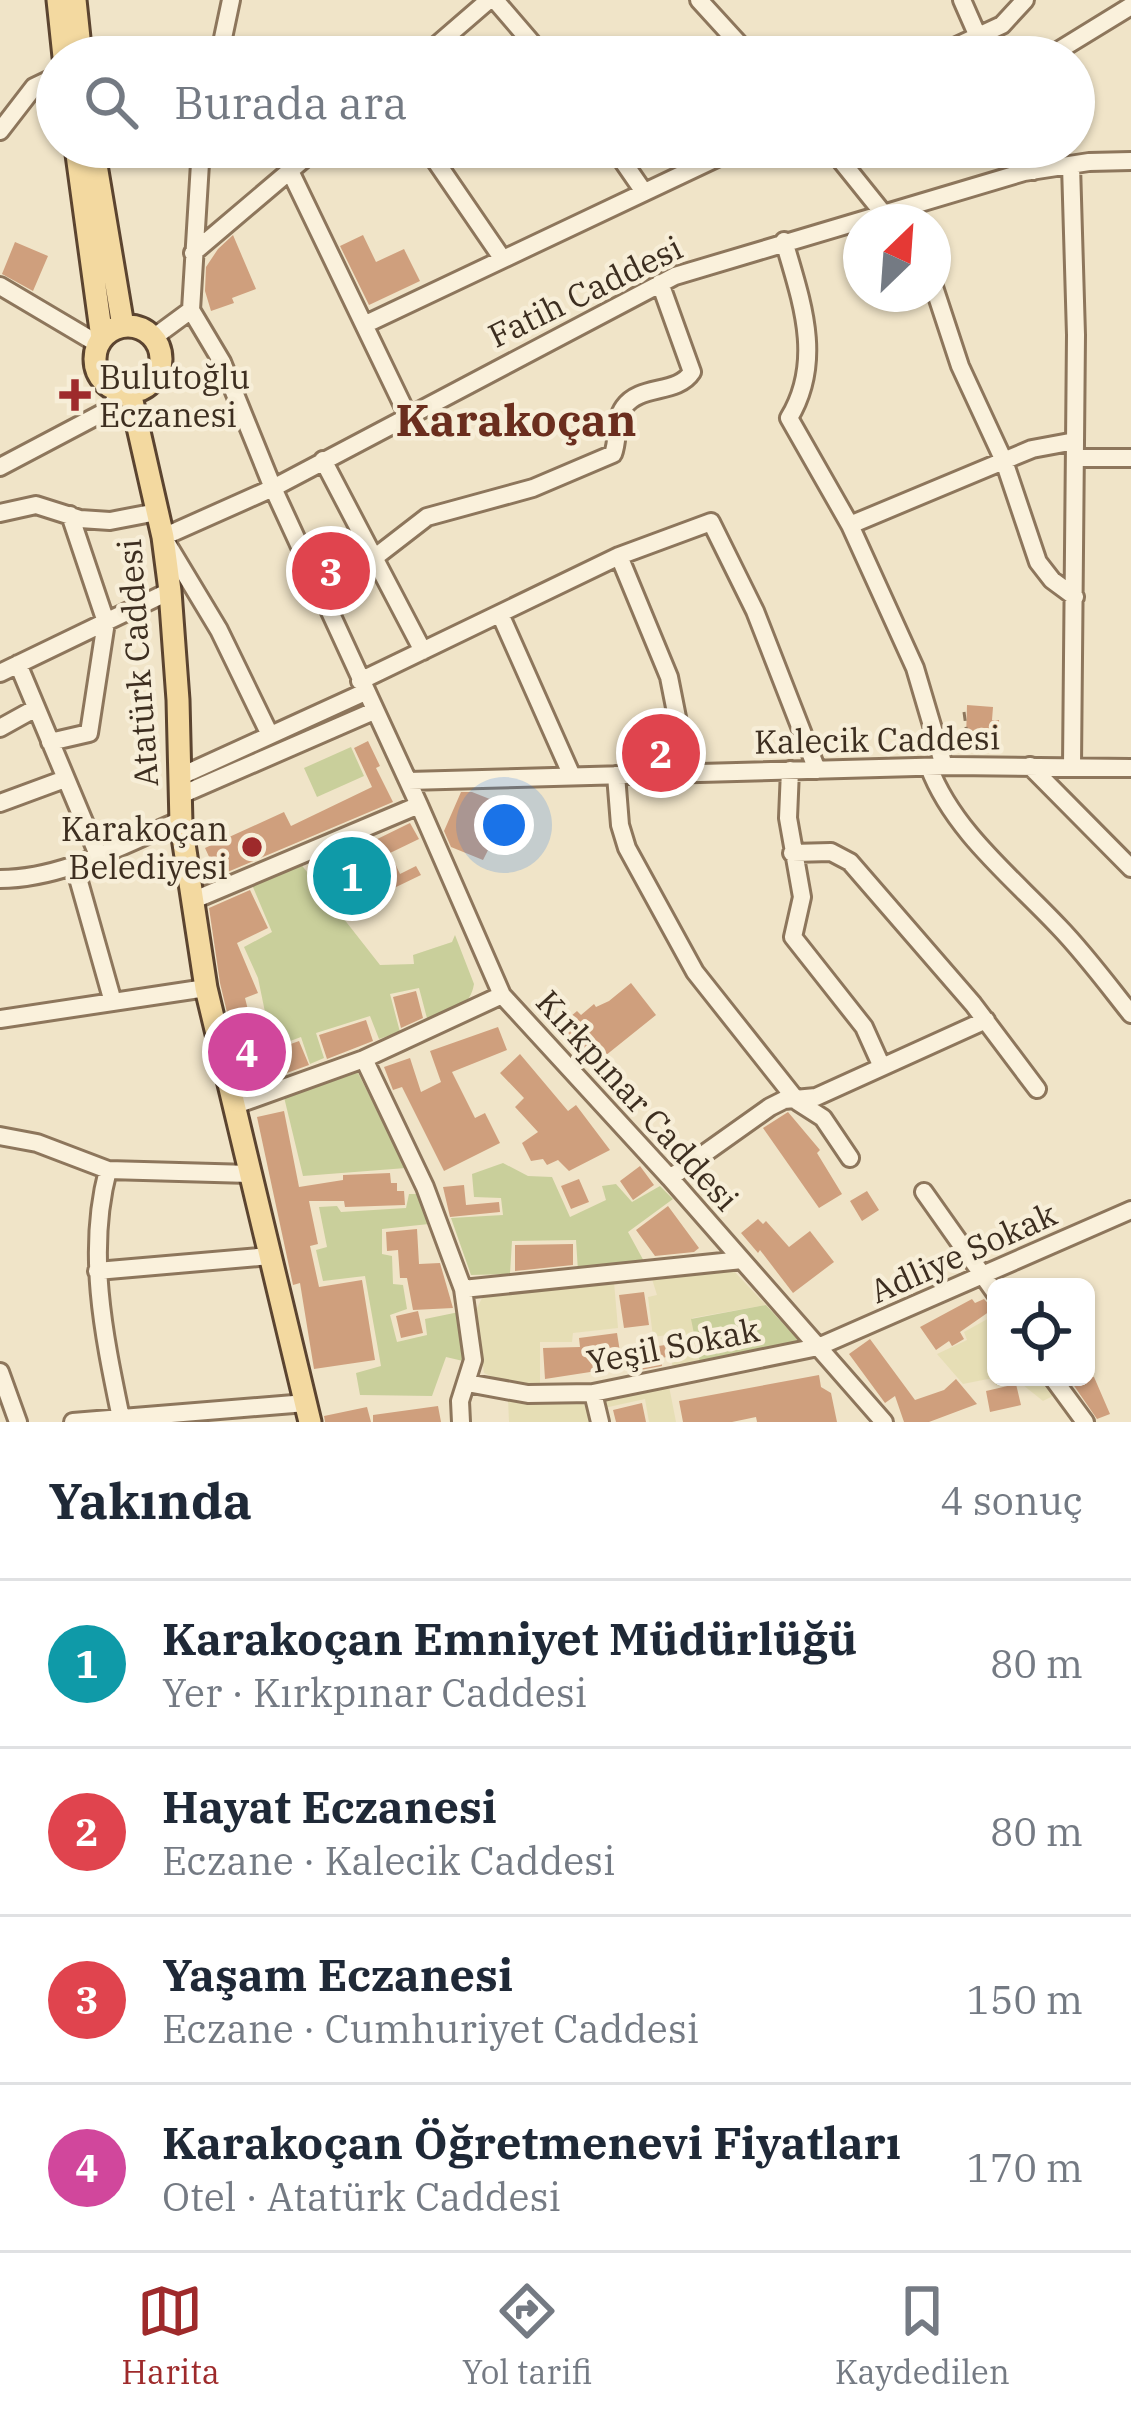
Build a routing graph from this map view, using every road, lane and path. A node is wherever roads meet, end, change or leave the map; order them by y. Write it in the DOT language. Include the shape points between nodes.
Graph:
graph roads {
  1 [pos="58,0"];
  2 [pos="75,0"];
  3 [pos="231,0"];
  4 [pos="492,0"];
  5 [pos="699,0"];
  6 [pos="962,0"];
  7 [pos="1024,0"];
  8 [pos="1130,4"];
  9 [pos="62,36"];
  10 [pos="79,36"];
  11 [pos="223,36"];
  12 [pos="448,36"];
  13 [pos="525,36"];
  14 [pos="732,36"];
  15 [pos="978,36"];
  16 [pos="1080,36"];
  17 [pos="36,86"];
  18 [pos="0,131"];
  19 [pos="1131,161"];
  20 [pos="1095,163"];
  21 [pos="79,168"];
  22 [pos="97,168"];
  23 [pos="199,168"];
  24 [pos="294,168"];
  25 [pos="440,168"];
  26 [pos="628,168"];
  27 [pos="695,168"];
  28 [pos="847,168"];
  29 [pos="1032,168"];
  30 [pos="1052,168"];
  31 [pos="1071,168"];
  32 [pos="290,171"];
  33 [pos="1033,171"];
  34 [pos="644,192"];
  35 [pos="876,204"];
  36 [pos="939,204"];
  37 [pos="843,224"];
  38 [pos="784,241"];
  39 [pos="193,253"];
  40 [pos="502,258"];
  41 [pos="660,283"];
  42 [pos="0,286"];
  43 [pos="191,310"];
  44 [pos="942,312"];
  45 [pos="366,324"];
  46 [pos="123,326"];
  47 [pos="153,338"];
  48 [pos="100,341"];
  49 [pos="126,392"];
  50 [pos="407,414"];
  51 [pos="1075,449"];
  52 [pos="1131,458"];
  53 [pos="322,460"];
  54 [pos="1004,461"];
  55 [pos="0,467"];
  56 [pos="273,488"];
  57 [pos="157,512"];
  58 [pos="0,513"];
  59 [pos="70,515"];
  60 [pos="850,525"];
  61 [pos="163,537"];
  62 [pos="620,556"];
  63 [pos="374,558"];
  64 [pos="170,591"];
  65 [pos="1075,597"];
  66 [pos="500,614"];
  67 [pos="106,622"];
  68 [pos="423,651"];
  69 [pos="18,664"];
  70 [pos="0,673"];
  71 [pos="363,687"];
  72 [pos="36,708"];
  73 [pos="374,711"];
  74 [pos="964,712"];
  75 [pos="0,728"];
  76 [pos="271,735"];
  77 [pos="50,742"];
  78 [pos="980,742"];
  79 [pos="1030,766"];
  80 [pos="1072,766"];
  81 [pos="937,767"];
  82 [pos="1131,768"];
  83 [pos="790,770"];
  84 [pos="817,770"];
  85 [pos="688,773"];
  86 [pos="572,776"];
  87 [pos="616,776"];
  88 [pos="65,778"];
  89 [pos="408,781"];
  90 [pos="181,785"];
  91 [pos="0,803"];
  92 [pos="419,805"];
  93 [pos="181,820"];
  94 [pos="792,853"];
  95 [pos="98,856"];
  96 [pos="74,865"];
  97 [pos="1131,868"];
  98 [pos="0,879"];
  99 [pos="194,900"];
  100 [pos="206,988"];
  101 [pos="502,995"];
  102 [pos="113,1002"];
  103 [pos="1131,1014"];
  104 [pos="0,1018"];
  105 [pos="986,1020"];
  106 [pos="364,1058"];
  107 [pos="882,1067"];
  108 [pos="1037,1089"];
  109 [pos="798,1102"];
  110 [pos="233,1106"];
  111 [pos="0,1136"];
  112 [pos="850,1158"];
  113 [pos="108,1169"];
  114 [pos="250,1174"];
  115 [pos="670,1178"];
  116 [pos="924,1192"];
  117 [pos="1131,1210"];
  118 [pos="270,1256"];
  119 [pos="742,1260"];
  120 [pos="98,1271"];
  121 [pos="983,1276"];
  122 [pos="987,1282"];
  123 [pos="463,1289"];
  124 [pos="818,1347"];
  125 [pos="0,1372"];
  126 [pos="467,1383"];
  127 [pos="1059,1386"];
  128 [pos="593,1393"];
  129 [pos="225,1416"];
  130 [pos="309,1416"];
  131 [pos="121,1418"];
  132 [pos="18,1422"];
  133 [pos="73,1422"];
  134 [pos="461,1422"];
  135 [pos="600,1422"];
  136 [pos="884,1422"];
  137 [pos="1085,1422"];
  1 -- 9 [label="main road"];
  2 -- 10 [label="main road"];
  3 -- 11 [label="street"];
  4 -- 12 [label="street"];
  4 -- 13 [label="street"];
  5 -- 14 [label="street"];
  6 -- 15 [label="street"];
  7 -- 15 [label="street" via="1002,25"];
  8 -- 16 [label="street"];
  17 -- 18 [label="street"];
  19 -- 20 [label="street, Fatih Caddesi"];
  21 -- 48 [label="main road"];
  22 -- 46 [label="main road"];
  23 -- 39 [label="street"];
  24 -- 32 [label="street"];
  25 -- 40 [label="street"];
  26 -- 34 [label="street"];
  27 -- 34 [label="street"];
  28 -- 35 [label="street"];
  29 -- 33 [label="street"];
  30 -- 33 [label="street, Fatih Caddesi"];
  31 -- 51 [label="street"];
  32 -- 39 [label="street"];
  32 -- 45 [label="street"];
  33 -- 36 [label="street, Fatih Caddesi"];
  34 -- 40 [label="street"];
  37 -- 38 [label="street, Fatih Caddesi"];
  38 -- 41 [label="street, Fatih Caddesi"];
  38 -- 60 [label="street" via="808,335 806,380 789,418"];
  39 -- 43 [label="street"];
  40 -- 45 [label="street"];
  41 -- 50 [label="street, Fatih Caddesi"];
  41 -- 63 [label="street" via="692,372 684,383 626,403 613,454 533,488 427,518"];
  42 -- 48 [label="street"];
  43 -- 47 [label="street"];
  43 -- 56 [label="street, Kırkpınar Caddesi" via="222,362"];
  44 -- 54 [label="street"];
  45 -- 50 [label="street"];
  46 -- 47 [label="main road"];
  46 -- 48 [label="main road"];
  47 -- 49 [label="main road" via="158,372 147,386"];
  48 -- 49 [label="main road" via="99,376"];
  49 -- 55 [label="street" via="108,410"];
  49 -- 57 [label="main road, Atatürk Caddesi"];
  50 -- 53 [label="street, Fatih Caddesi"];
  51 -- 52 [label="street"];
  51 -- 54 [label="street" via="1032,449"];
  51 -- 65 [label="street"];
  53 -- 56 [label="street, Fatih Caddesi"];
  53 -- 63 [label="street"];
  54 -- 60 [label="street"];
  54 -- 65 [label="street" via="1038,562"];
  56 -- 61 [label="street, Fatih Caddesi"];
  56 -- 71 [label="street, Kırkpınar Caddesi"];
  57 -- 59 [label="street" via="110,521"];
  57 -- 61 [label="main road, Atatürk Caddesi"];
  58 -- 59 [label="street" via="36,505"];
  59 -- 67 [label="street"];
  60 -- 81 [label="street" via="915,668"];
  61 -- 64 [label="main road, Atatürk Caddesi"];
  61 -- 76 [label="street"];
  62 -- 66 [label="street"];
  62 -- 84 [label="street" via="711,522"];
  62 -- 85 [label="street" via="669,677"];
  63 -- 68 [label="street"];
  64 -- 67 [label="street"];
  64 -- 90 [label="main road, Atatürk Caddesi"];
  65 -- 80 [label="street"];
  66 -- 68 [label="street"];
  66 -- 86 [label="street"];
  67 -- 69 [label="street"];
  67 -- 77 [label="street" via="89,733"];
  68 -- 71 [label="street"];
  69 -- 70 [label="street"];
  69 -- 72 [label="street"];
  71 -- 73 [label="street, Kırkpınar Caddesi"];
  71 -- 76 [label="street"];
  72 -- 75 [label="street"];
  72 -- 77 [label="street"];
  73 -- 89 [label="street, Kırkpınar Caddesi"];
  73 -- 90 [label="street"];
  74 -- 78 [label="path" via="968,742"];
  76 -- 90 [label="street"];
  77 -- 88 [label="street"];
  79 -- 80 [label="street, Kalecik Caddesi"];
  79 -- 81 [label="street, Kalecik Caddesi"];
  79 -- 97 [label="street"];
  80 -- 82 [label="street, Kalecik Caddesi"];
  81 -- 84 [label="street, Kalecik Caddesi"];
  81 -- 103 [label="street" via="939,793"];
  83 -- 84 [label="street, Kalecik Caddesi"];
  83 -- 85 [label="street, Kalecik Caddesi"];
  83 -- 94 [label="street"];
  85 -- 87 [label="street, Kalecik Caddesi"];
  86 -- 87 [label="street, Kalecik Caddesi"];
  86 -- 89 [label="street, Kalecik Caddesi"];
  87 -- 109 [label="street" via="627,848 675,940"];
  88 -- 91 [label="street"];
  88 -- 95 [label="street"];
  89 -- 92 [label="street, Kırkpınar Caddesi"];
  90 -- 93 [label="main road, Atatürk Caddesi"];
  92 -- 99 [label="street"];
  92 -- 101 [label="street, Kırkpınar Caddesi"];
  93 -- 95 [label="street"];
  93 -- 99 [label="main road, Atatürk Caddesi"];
  94 -- 105 [label="street" via="831,852 850,862"];
  94 -- 107 [label="street" via="802,897 796,945 864,1027"];
  95 -- 96 [label="street"];
  96 -- 98 [label="street"];
  96 -- 102 [label="street"];
  99 -- 100 [label="main road, Atatürk Caddesi"];
  100 -- 102 [label="street"];
  100 -- 110 [label="main road, Atatürk Caddesi"];
  101 -- 106 [label="street"];
  101 -- 115 [label="street, Kırkpınar Caddesi"];
  102 -- 104 [label="street"];
  105 -- 107 [label="street"];
  105 -- 108 [label="street"];
  106 -- 110 [label="street"];
  106 -- 123 [label="street"];
  107 -- 109 [label="street"];
  109 -- 112 [label="street" via="823,1118"];
  109 -- 115 [label="street" via="770,1107"];
  110 -- 114 [label="main road, Atatürk Caddesi"];
  111 -- 113 [label="street"];
  113 -- 114 [label="street"];
  113 -- 120 [label="street"];
  114 -- 118 [label="main road, Atatürk Caddesi"];
  115 -- 119 [label="street, Kırkpınar Caddesi"];
  116 -- 121 [label="street"];
  117 -- 121 [label="street, Adliye Sokak"];
  118 -- 120 [label="street"];
  118 -- 130 [label="main road, Atatürk Caddesi"];
  119 -- 123 [label="street"];
  119 -- 124 [label="street, Kırkpınar Caddesi"];
  120 -- 131 [label="street"];
  121 -- 122 [label="street"];
  121 -- 124 [label="street, Adliye Sokak"];
  123 -- 126 [label="street" via="473,1360"];
  124 -- 128 [label="street, Yeşil Sokak"];
  124 -- 136 [label="street, Kırkpınar Caddesi"];
  125 -- 132 [label="street"];
  126 -- 128 [label="street, Yeşil Sokak" via="528,1394"];
  126 -- 134 [label="street"];
  127 -- 137 [label="street"];
  128 -- 135 [label="street"];
  129 -- 130 [label="street"];
  129 -- 131 [label="street"];
  131 -- 133 [label="street"];
}
